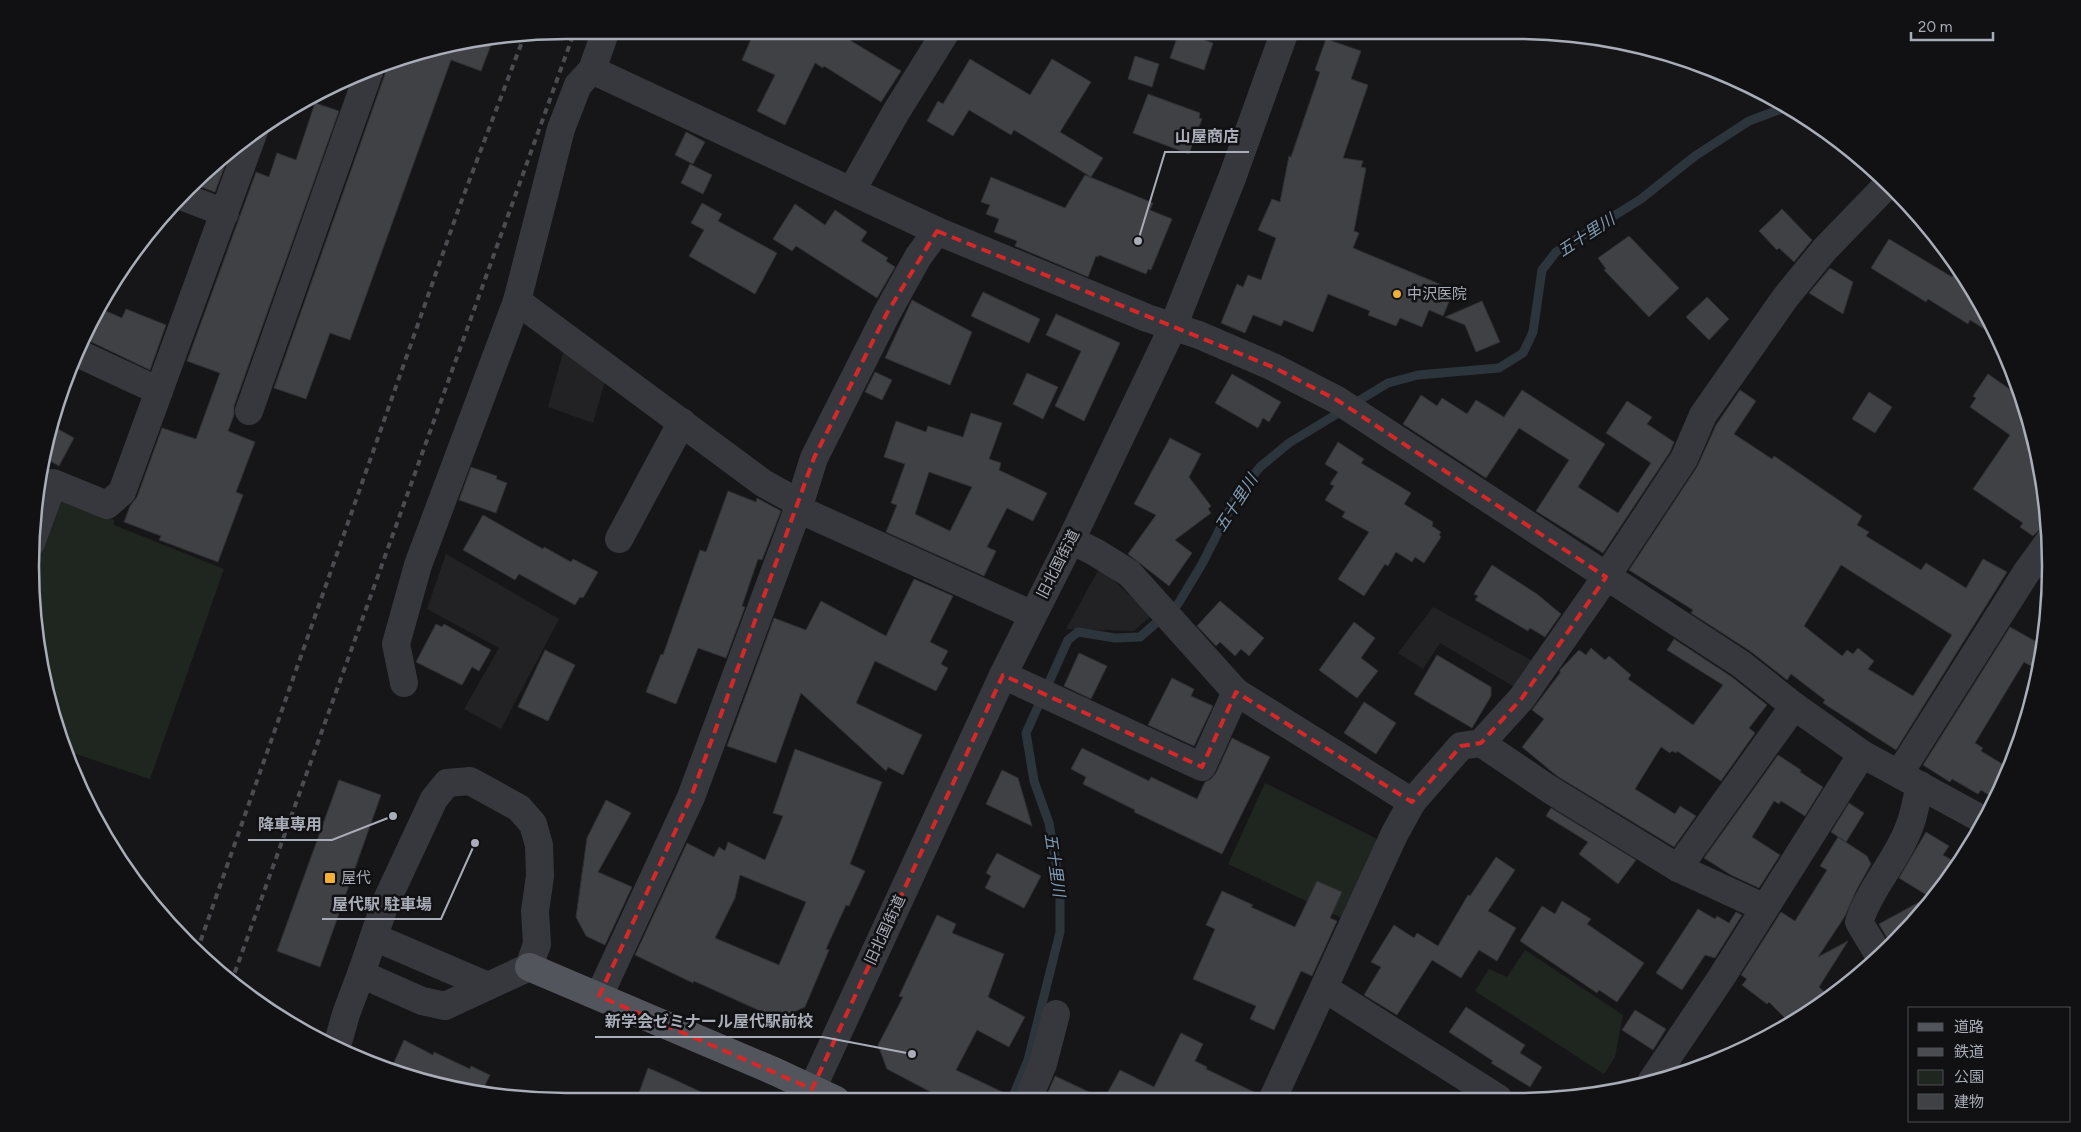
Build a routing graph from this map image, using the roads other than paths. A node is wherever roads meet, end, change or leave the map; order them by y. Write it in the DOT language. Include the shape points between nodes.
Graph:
graph roads {
  1 [pos="603,39"];
  2 [pos="941,39"];
  3 [pos="1282,39"];
  4 [pos="592,70"];
  5 [pos="367,78"];
  6 [pos="249,145"];
  7 [pos="1883,189"];
  8 [pos="852,190"];
  9 [pos="188,199"];
  10 [pos="225,213"];
  11 [pos="937,231"];
  12 [pos="517,301"];
  13 [pos="1173,327"];
  14 [pos="83,356"];
  15 [pos="159,390"];
  16 [pos="249,411"];
  17 [pos="682,422"];
  18 [pos="46,480"];
  19 [pos="798,509"];
  20 [pos="619,539"];
  21 [pos="1071,540"];
  22 [pos="2042,553"];
  23 [pos="1606,577"];
  24 [pos="1033,615"];
  25 [pos="1003,675"];
  26 [pos="404,683"];
  27 [pos="1236,692"];
  28 [pos="1794,706"];
  29 [pos="1481,743"];
  30 [pos="1862,754"];
  31 [pos="1910,779"];
  32 [pos="1412,802"];
  33 [pos="1979,817"];
  34 [pos="1678,868"];
  35 [pos="1765,908"];
  36 [pos="374,937"];
  37 [pos="1876,950"];
  38 [pos="529,967"];
  39 [pos="361,974"];
  40 [pos="488,986"];
  41 [pos="1324,988"];
  42 [pos="598,996"];
  43 [pos="1056,1014"];
  44 [pos="338,1041"];
  45 [pos="1657,1073"];
  46 [pos="811,1093"];
  47 [pos="819,1093"];
  48 [pos="1031,1093"];
  49 [pos="1275,1093"];
  50 [pos="1490,1093"];
  1 -- 4 [label="street"];
  2 -- 8 [label="street"];
  3 -- 13 [label="street, 旧北国街道"];
  4 -- 8 [label="street"];
  4 -- 12 [label="street" via="578,85 561,129"];
  5 -- 16 [label="street"];
  6 -- 10 [label="street"];
  7 -- 23 [label="street" via="1825,249 1785,298 1703,414 1684,459"];
  8 -- 11 [label="street"];
  9 -- 10 [label="street"];
  10 -- 15 [label="street"];
  11 -- 13 [label="street"];
  11 -- 19 [label="street" via="918,256 830,425 814,458"];
  12 -- 17 [label="street"];
  12 -- 26 [label="street" via="418,565 396,644"];
  13 -- 21 [label="street, 旧北国街道"];
  13 -- 23 [label="street" via="1273,367 1336,400"];
  14 -- 15 [label="street"];
  15 -- 18 [label="street" via="122,492 107,505"];
  17 -- 19 [label="street" via="763,483 792,499"];
  17 -- 20 [label="street"];
  19 -- 24 [label="street"];
  19 -- 42 [label="street" via="691,797"];
  21 -- 24 [label="street, 旧北国街道"];
  21 -- 27 [label="street" via="1129,573"];
  22 -- 31 [label="street" via="2026,574"];
  23 -- 28 [label="street" via="1741,664"];
  23 -- 29 [label="street" via="1522,698"];
  24 -- 25 [label="street, 旧北国街道"];
  25 -- 27 [label="street" via="1202,767"];
  25 -- 47 [label="street, 旧北国街道"];
  27 -- 32 [label="street"];
  28 -- 30 [label="street"];
  28 -- 34 [label="street"];
  29 -- 32 [label="street" via="1461,746"];
  29 -- 34 [label="street"];
  30 -- 31 [label="street"];
  30 -- 35 [label="street"];
  31 -- 33 [label="street"];
  31 -- 37 [label="street" via="1911,823 1859,922"];
  32 -- 41 [label="street"];
  34 -- 35 [label="street"];
  35 -- 45 [label="street"];
  36 -- 38 [label="street" via="385,904 434,799 447,783 470,781 519,808 533,824 540,876 535,911 537,944"];
  36 -- 39 [label="street"];
  36 -- 40 [label="street"];
  38 -- 40 [label="street"];
  38 -- 42 [label="main road"];
  39 -- 40 [label="street" via="422,1001 444,1006"];
  39 -- 44 [label="street"];
  41 -- 49 [label="street"];
  41 -- 50 [label="street"];
  42 -- 46 [label="main road"];
  43 -- 48 [label="street" via="1043,1064"];
}
